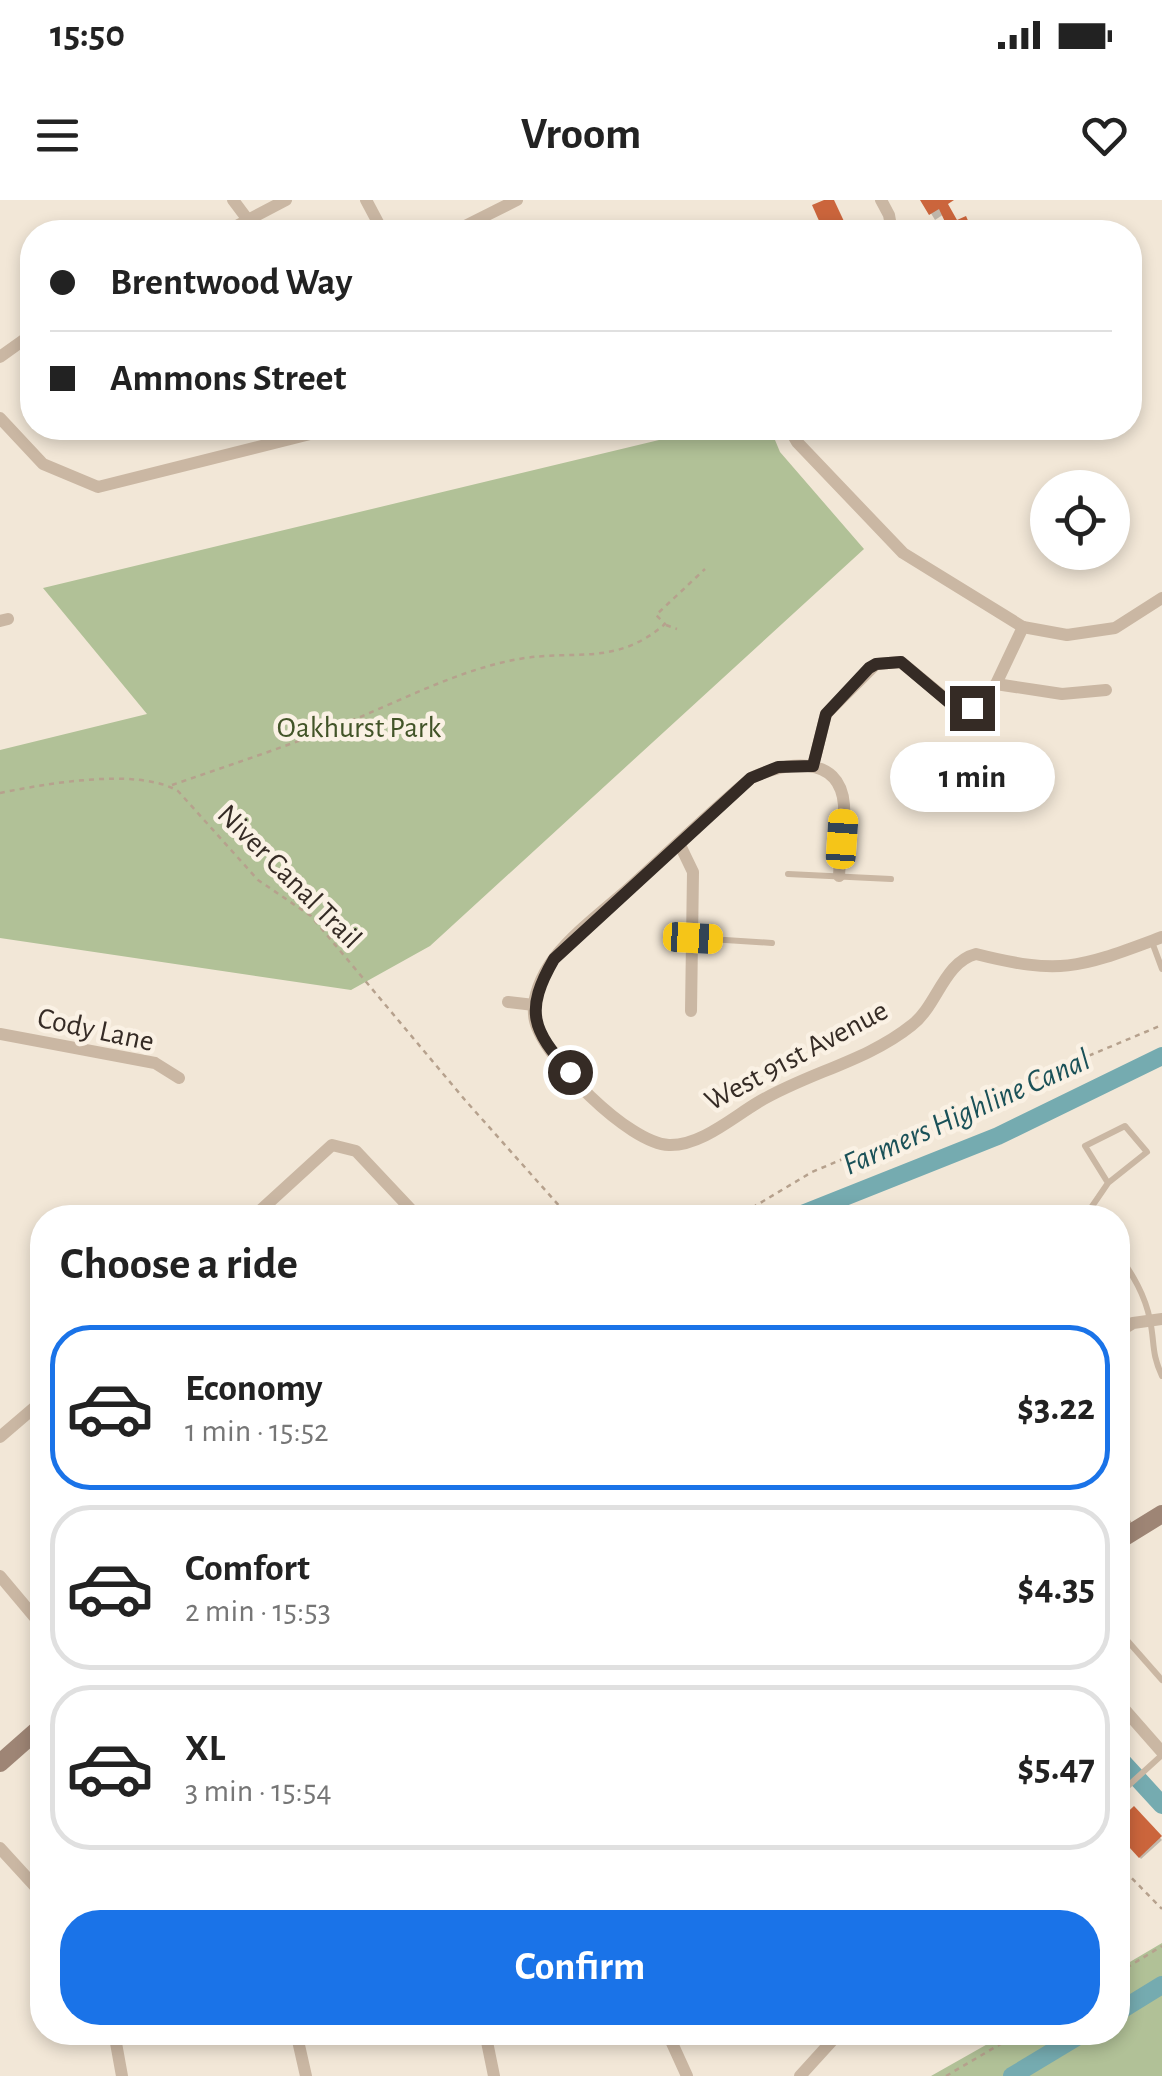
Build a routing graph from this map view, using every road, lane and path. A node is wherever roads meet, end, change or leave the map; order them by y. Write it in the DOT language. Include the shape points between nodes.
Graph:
graph roads {
  1 [pos="233,200"];
  2 [pos="286,200"];
  3 [pos="517,200"];
  4 [pos="248,220"];
  5 [pos="477,220"];
  6 [pos="0,418"];
  7 [pos="20,440"];
  8 [pos="20,440"];
  9 [pos="286,440"];
  10 [pos="796,440"];
  11 [pos="705,570"];
  12 [pos="1162,598"];
  13 [pos="665,624"];
  14 [pos="1023,627"];
  15 [pos="677,630"];
  16 [pos="996,684"];
  17 [pos="1106,690"];
  18 [pos="813,766"];
  19 [pos="169,786"];
  20 [pos="0,793"];
  21 [pos="679,843"];
  22 [pos="788,874"];
  23 [pos="839,876"];
  24 [pos="891,879"];
  25 [pos="693,938"];
  26 [pos="1157,939"];
  27 [pos="772,943"];
  28 [pos="1162,969"];
  29 [pos="508,1002"];
  30 [pos="534,1005"];
  31 [pos="690,1011"];
  32 [pos="1162,1026"];
  33 [pos="0,1034"];
  34 [pos="180,1078"];
  35 [pos="1108,1182"];
  36 [pos="266,1205"];
  37 [pos="407,1205"];
  38 [pos="559,1205"];
  39 [pos="757,1205"];
  40 [pos="1094,1205"];
  41 [pos="1130,1270"];
  42 [pos="1156,1319"];
  43 [pos="1130,1325"];
  44 [pos="1162,1376"];
  45 [pos="30,1411"];
  46 [pos="1,1434"];
  47 [pos="1162,1514"];
  48 [pos="1130,1533"];
  49 [pos="0,1576"];
  50 [pos="30,1612"];
  51 [pos="1130,1644"];
  52 [pos="1162,1680"];
  53 [pos="1130,1716"];
  54 [pos="30,1737"];
  55 [pos="1162,1754"];
  56 [pos="0,1763"];
  57 [pos="1130,1785"];
  58 [pos="0,1848"];
  59 [pos="1130,1876"];
  60 [pos="30,1881"];
  61 [pos="1162,1908"];
  62 [pos="1162,1946"];
  63 [pos="1130,1966"];
  64 [pos="116,2045"];
  65 [pos="299,2045"];
  66 [pos="488,2045"];
  67 [pos="673,2045"];
  68 [pos="828,2045"];
  69 [pos="999,2045"];
  70 [pos="122,2076"];
  71 [pos="306,2076"];
  72 [pos="494,2076"];
  73 [pos="687,2076"];
  74 [pos="800,2076"];
  75 [pos="946,2076"];
  1 -- 4 [label="street"];
  2 -- 4 [label="street"];
  3 -- 5 [label="street"];
  6 -- 7 [label="street"];
  8 -- 9 [label="street" via="42,464 98,487"];
  10 -- 14 [label="street" via="903,553"];
  11 -- 13 [label="path" via="656,615"];
  12 -- 14 [label="street" via="1115,628 1067,635"];
  13 -- 15 [label="path"];
  13 -- 19 [label="path" via="594,656 518,659 470,672"];
  14 -- 16 [label="street"];
  16 -- 17 [label="street" via="1062,694"];
  16 -- 18 [label="street" via="972,708 958,710 901,662 876,664 826,714"];
  18 -- 21 [label="street" via="778,767 751,778"];
  18 -- 23 [label="street" via="830,775 844,802"];
  19 -- 20 [label="path" via="118,780"];
  19 -- 38 [label="path, Niver Canal Trail" via="258,880 310,916"];
  21 -- 25 [label="street" via="693,872"];
  21 -- 30 [label="street" via="567,944"];
  22 -- 23 [label="lane"];
  23 -- 24 [label="lane"];
  25 -- 27 [label="lane"];
  25 -- 31 [label="street"];
  26 -- 28 [label="lane"];
  26 -- 30 [label="street, West 91st Avenue" via="1057,969 969,956 954,967 930,1008 897,1037 687,1143 669,1146 621,1126 590,1095 550,1050"];
  29 -- 30 [label="street"];
  32 -- 39 [label="path" via="812,1172"];
  33 -- 34 [label="street, Cody Lane" via="154,1063"];
  35 -- 35 [label="lane" via="1147,1152 1125,1126 1085,1146"];
  35 -- 40 [label="lane"];
  36 -- 37 [label="street" via="332,1145 356,1151"];
  41 -- 42 [label="lane"];
  42 -- 43 [label="street"];
  42 -- 44 [label="lane" via="1152,1354"];
  45 -- 46 [label="street"];
  47 -- 48 [label="street"];
  49 -- 50 [label="street"];
  51 -- 52 [label="lane"];
  53 -- 55 [label="street"];
  54 -- 56 [label="street"];
  55 -- 57 [label="lane"];
  58 -- 60 [label="street"];
  59 -- 61 [label="path"];
  62 -- 63 [label="path"];
  64 -- 70 [label="street"];
  65 -- 71 [label="street"];
  66 -- 72 [label="street"];
  67 -- 73 [label="street"];
  68 -- 74 [label="street"];
  69 -- 75 [label="path"];
}
